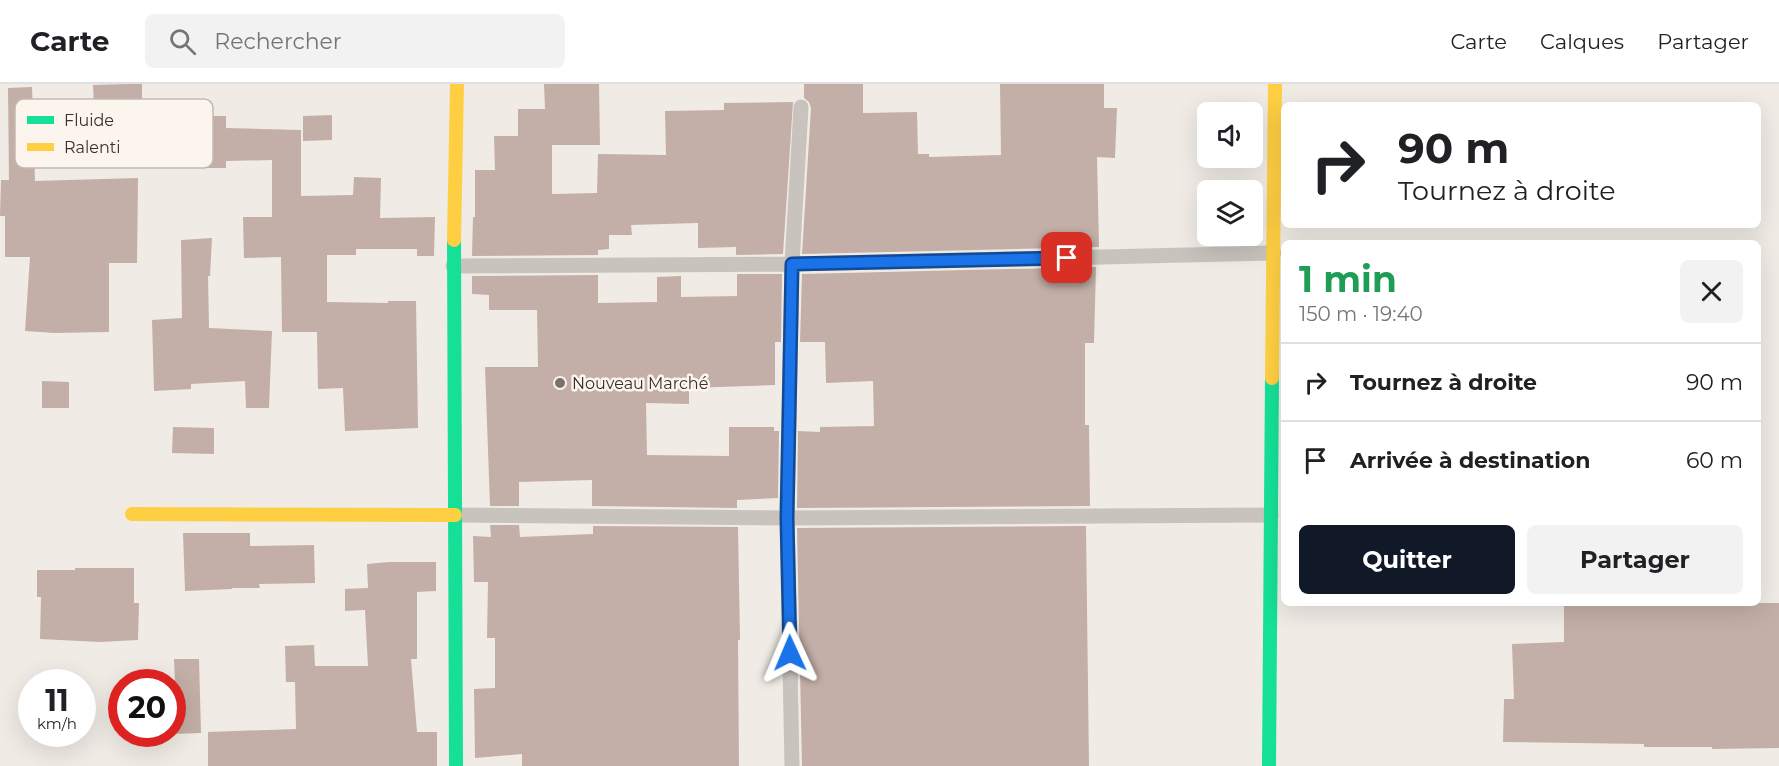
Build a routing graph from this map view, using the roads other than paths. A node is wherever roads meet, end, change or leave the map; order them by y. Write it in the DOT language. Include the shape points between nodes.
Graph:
graph roads {
  1 [pos="457,84"];
  2 [pos="1275,84"];
  3 [pos="801,107"];
  4 [pos="1274,253"];
  5 [pos="792,264"];
  6 [pos="453,266"];
  7 [pos="132,514"];
  8 [pos="455,515"];
  9 [pos="1272,515"];
  10 [pos="787,518"];
  11 [pos="456,766"];
  12 [pos="792,766"];
  13 [pos="1269,766"];
  1 -- 6 [label="street"];
  2 -- 4 [label="street"];
  3 -- 5 [label="lane"];
  4 -- 5 [label="lane"];
  4 -- 9 [label="street"];
  5 -- 6 [label="lane"];
  5 -- 10 [label="lane"];
  6 -- 8 [label="street"];
  7 -- 8 [label="street"];
  8 -- 10 [label="lane"];
  8 -- 11 [label="street"];
  9 -- 10 [label="lane"];
  9 -- 13 [label="street"];
  10 -- 12 [label="lane"];
}
